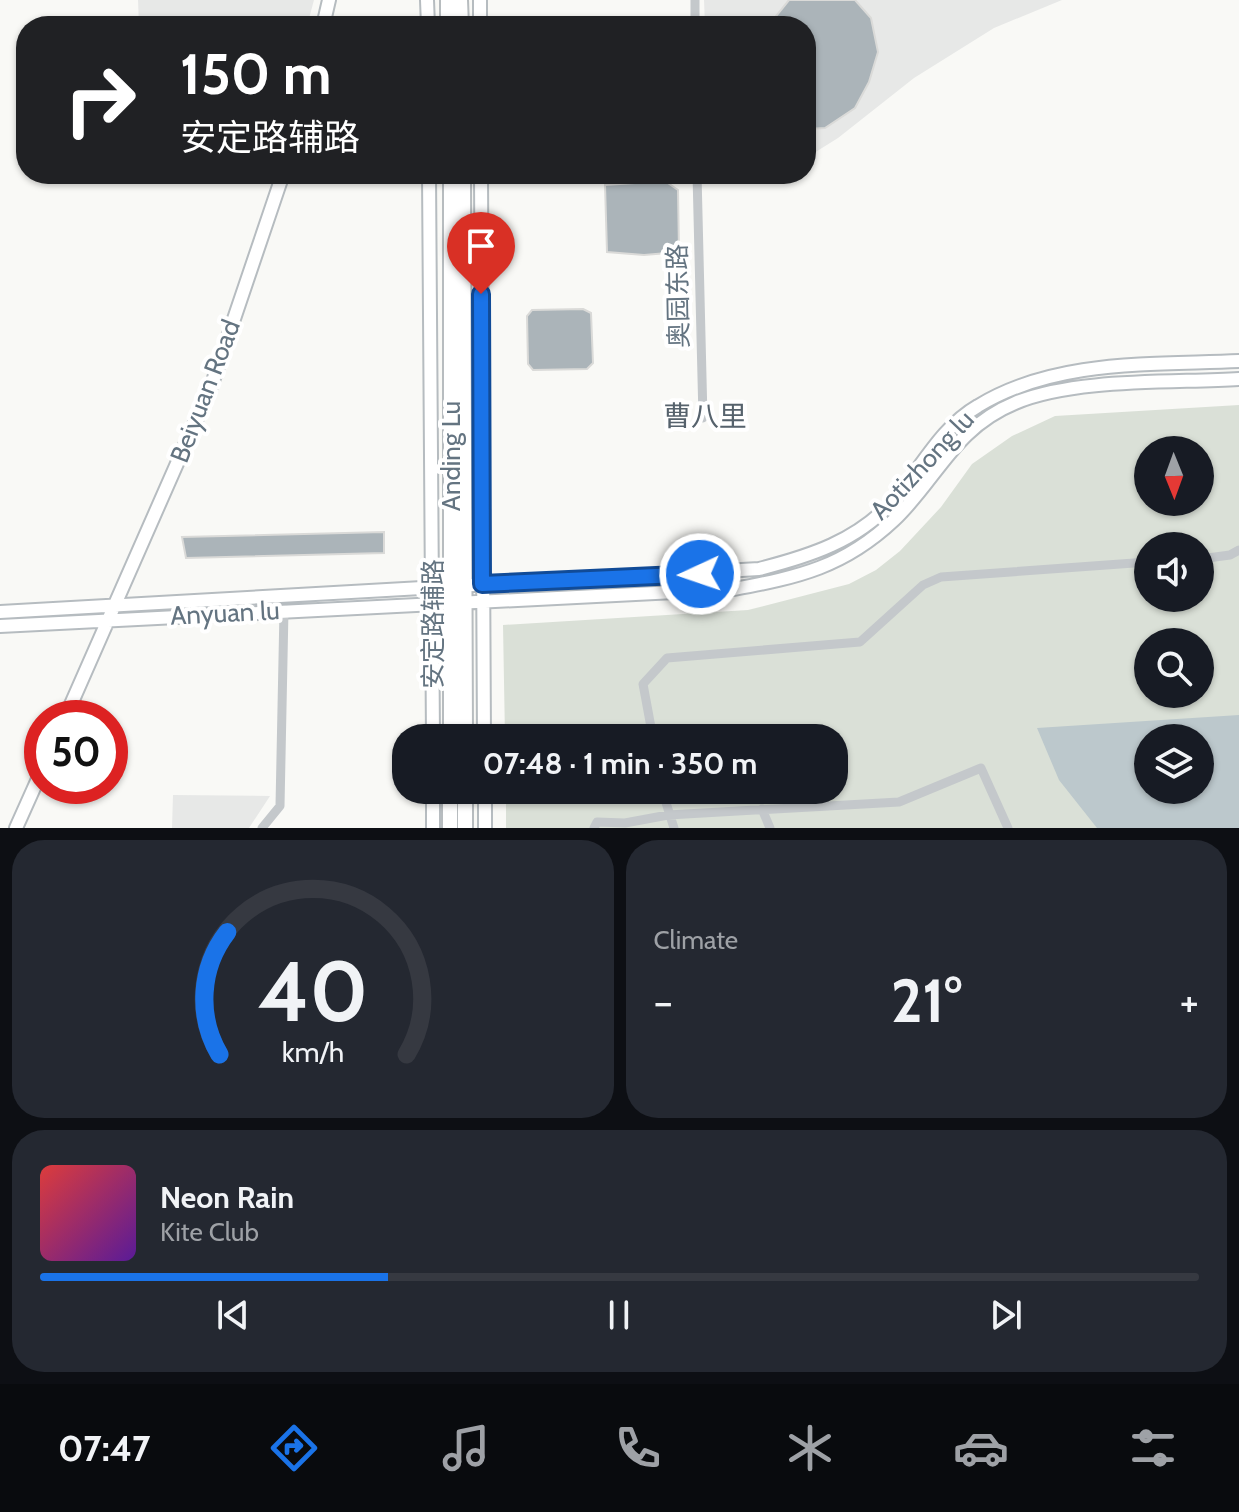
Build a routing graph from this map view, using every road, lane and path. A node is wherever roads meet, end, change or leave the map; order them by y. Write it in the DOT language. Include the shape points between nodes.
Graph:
graph roads {
  1 [pos="280,184"];
  2 [pos="429,184"];
  3 [pos="451,184"];
  4 [pos="463,184"];
  5 [pos="481,184"];
  6 [pos="697,184"];
  7 [pos="1239,361"];
  8 [pos="1239,379"];
  9 [pos="703,418"];
  10 [pos="451,447"];
  11 [pos="432,481"];
  12 [pos="1239,550"];
  13 [pos="1214,557"];
  14 [pos="1134,563"];
  15 [pos="482,584"];
  16 [pos="457,585"];
  17 [pos="433,587"];
  18 [pos="483,601"];
  19 [pos="458,602"];
  20 [pos="433,603"];
  21 [pos="117,604"];
  22 [pos="284,610"];
  23 [pos="0,612"];
  24 [pos="110,618"];
  25 [pos="0,626"];
  26 [pos="73,700"];
  27 [pos="433,724"];
  28 [pos="452,724"];
  29 [pos="464,724"];
  30 [pos="484,724"];
  31 [pos="650,724"];
  32 [pos="27,804"];
  33 [pos="433,804"];
  34 [pos="450,804"];
  35 [pos="465,804"];
  36 [pos="485,804"];
  37 [pos="665,804"];
  38 [pos="762,809"];
  39 [pos="668,815"];
  40 [pos="625,826"];
  41 [pos="16,828"];
  42 [pos="262,828"];
  43 [pos="433,828"];
  44 [pos="450,828"];
  45 [pos="465,828"];
  46 [pos="485,828"];
  47 [pos="594,828"];
  48 [pos="674,828"];
  49 [pos="770,828"];
  50 [pos="1008,828"];
  1 -- 21 [label="main road, Beiyuan Road" via="212,384"];
  2 -- 11 [label="main road, 安定路辅路"];
  3 -- 10 [label="main road, Anding Lu"];
  4 -- 16 [label="main road, Anding Lu"];
  5 -- 15 [label="main road, 安定路辅路"];
  6 -- 9 [label="street, 奥园东路"];
  7 -- 15 [label="main road, Aotizhong lu" via="1063,371 1012,388 975,407 947,432 870,522 811,556 732,573"];
  8 -- 18 [label="main road, Aotizhong lu" via="1062,388 1014,403 975,426 896,518 859,549 803,576 734,589"];
  10 -- 11 [label="main road"];
  10 -- 16 [label="main road, Anding Lu"];
  11 -- 17 [label="main road, 安定路辅路"];
  12 -- 13 [label="street"];
  14 -- 31 [label="street" via="941,577 923,585 860,642 667,658 643,684"];
  15 -- 16 [label="main road, Aotizhong lu"];
  15 -- 18 [label="main road, 安定路辅路"];
  16 -- 17 [label="main road, Anyuan lu"];
  16 -- 19 [label="main road, Anding Lu"];
  17 -- 20 [label="main road, 安定路辅路"];
  17 -- 21 [label="main road, Anyuan lu"];
  18 -- 19 [label="main road, Aotizhong lu"];
  18 -- 30 [label="main road, 安定路辅路"];
  19 -- 20 [label="main road, Anyuan lu"];
  19 -- 28 [label="main road, Anding Lu"];
  19 -- 29 [label="main road, Anding Lu"];
  20 -- 22 [label="main road, Anyuan lu"];
  20 -- 27 [label="main road, 安定路辅路"];
  21 -- 23 [label="main road, Anyuan lu"];
  21 -- 24 [label="main road, Beiyuan Road"];
  22 -- 24 [label="main road, Anyuan lu"];
  22 -- 42 [label="street" via="280,806"];
  24 -- 25 [label="main road, Anyuan lu"];
  24 -- 26 [label="main road, Beiyuan Road"];
  32 -- 41 [label="main road"];
  33 -- 43 [label="main road"];
  34 -- 44 [label="main road"];
  35 -- 45 [label="main road"];
  36 -- 46 [label="main road"];
  37 -- 39 [label="street"];
  38 -- 39 [label="street"];
  38 -- 49 [label="street"];
  38 -- 50 [label="street" via="899,802 981,768"];
  39 -- 40 [label="street"];
  39 -- 48 [label="street"];
  40 -- 47 [label="street" via="597,822"];
}
